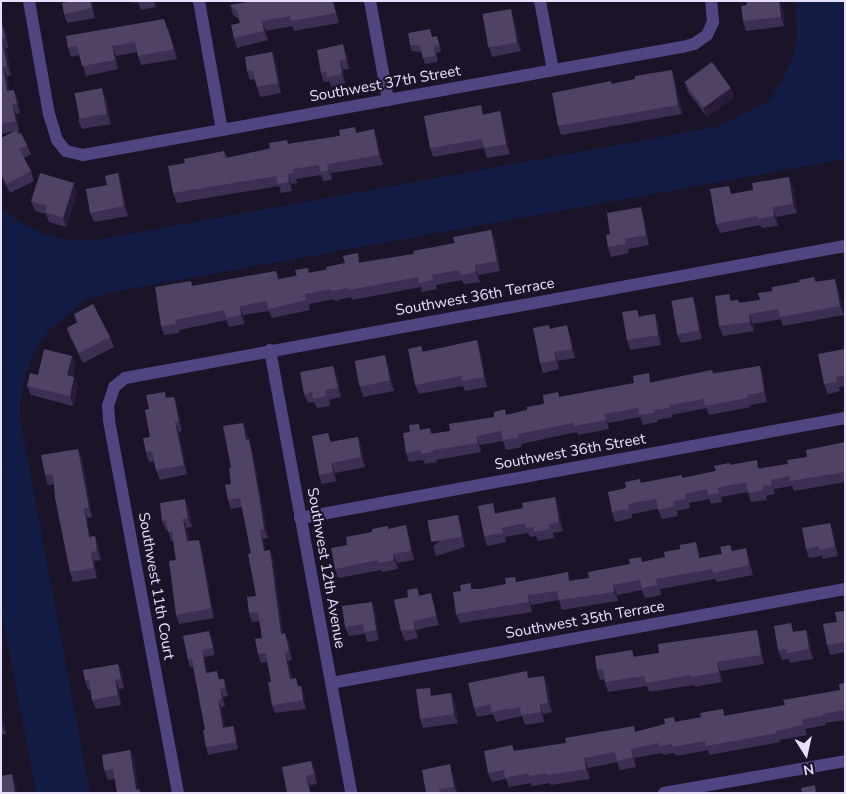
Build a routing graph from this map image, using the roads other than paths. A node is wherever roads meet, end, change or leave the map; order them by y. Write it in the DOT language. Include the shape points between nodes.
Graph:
graph roads {
  1 [pos="29,1"];
  2 [pos="199,1"];
  3 [pos="370,1"];
  4 [pos="540,1"];
  5 [pos="711,1"];
  6 [pos="553,70"];
  7 [pos="388,100"];
  8 [pos="222,130"];
  9 [pos="845,246"];
  10 [pos="270,350"];
  11 [pos="114,387"];
  12 [pos="845,418"];
  13 [pos="300,518"];
  14 [pos="845,589"];
  15 [pos="331,683"];
  16 [pos="845,761"];
  17 [pos="178,793"];
  18 [pos="351,793"];
  19 [pos="664,793"];
  1 -- 8 [label="street, Southwest 37th Street" via="49,114 57,140 66,151 83,154"];
  2 -- 8 [label="street"];
  3 -- 7 [label="street"];
  4 -- 6 [label="street"];
  5 -- 6 [label="street, Southwest 37th Street" via="713,22 707,35 694,44"];
  6 -- 7 [label="street, Southwest 37th Street"];
  7 -- 8 [label="street, Southwest 37th Street"];
  9 -- 10 [label="street, Southwest 36th Terrace"];
  10 -- 11 [label="street, Southwest 36th Terrace" via="144,373 125,378"];
  10 -- 13 [label="street, Southwest 12th Avenue"];
  11 -- 17 [label="street, Southwest 11th Court" via="108,406 109,419"];
  12 -- 13 [label="street, Southwest 36th Street"];
  13 -- 15 [label="street, Southwest 12th Avenue"];
  14 -- 15 [label="street, Southwest 35th Terrace"];
  15 -- 18 [label="street, Southwest 12th Avenue"];
  16 -- 19 [label="street"];
}
